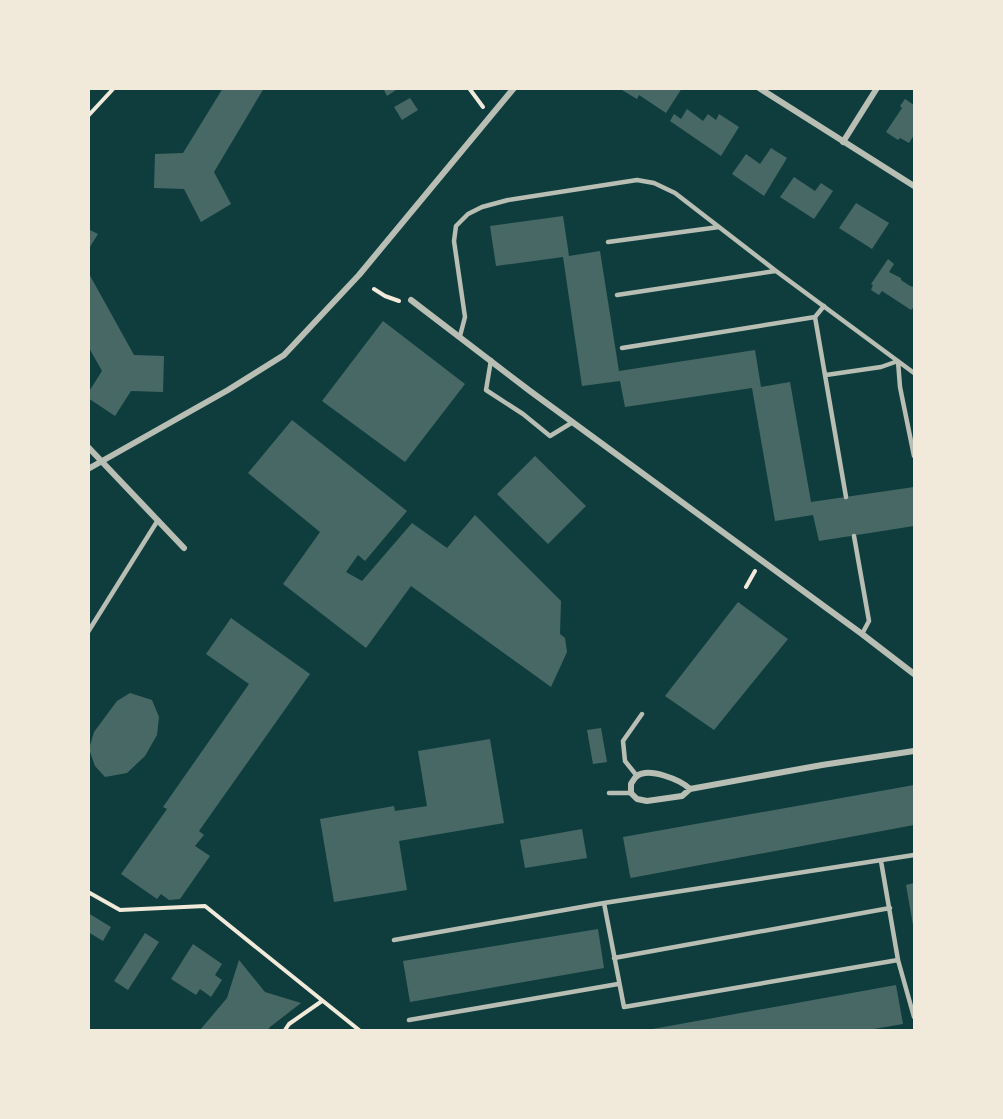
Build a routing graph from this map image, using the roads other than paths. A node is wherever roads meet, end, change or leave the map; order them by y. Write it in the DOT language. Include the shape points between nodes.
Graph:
graph roads {
  1 [pos="514,88"];
  2 [pos="759,88"];
  3 [pos="877,88"];
  4 [pos="843,142"];
  5 [pos="915,186"];
  6 [pos="719,227"];
  7 [pos="608,242"];
  8 [pos="776,271"];
  9 [pos="618,295"];
  10 [pos="411,300"];
  11 [pos="824,306"];
  12 [pos="815,317"];
  13 [pos="460,336"];
  14 [pos="622,348"];
  15 [pos="491,360"];
  16 [pos="898,361"];
  17 [pos="915,373"];
  18 [pos="826,375"];
  19 [pos="573,422"];
  20 [pos="88,447"];
  21 [pos="915,456"];
  22 [pos="103,461"];
  23 [pos="88,469"];
  24 [pos="846,497"];
  25 [pos="158,520"];
  26 [pos="854,536"];
  27 [pos="184,548"];
  28 [pos="88,632"];
  29 [pos="862,634"];
  30 [pos="915,674"];
  31 [pos="642,714"];
  32 [pos="915,751"];
  33 [pos="637,776"];
  34 [pos="690,789"];
  35 [pos="609,793"];
  36 [pos="631,793"];
  37 [pos="915,855"];
  38 [pos="881,861"];
  39 [pos="604,903"];
  40 [pos="890,908"];
  41 [pos="394,940"];
  42 [pos="614,958"];
  43 [pos="898,960"];
  44 [pos="618,984"];
  45 [pos="915,1017"];
  46 [pos="409,1020"];
  1 -- 22 [label="street" via="359,275 284,355"];
  2 -- 4 [label="street"];
  3 -- 4 [label="street"];
  4 -- 5 [label="street"];
  6 -- 7 [label="lane"];
  6 -- 8 [label="lane"];
  6 -- 13 [label="lane" via="675,193 637,180 482,207 456,226 454,241 465,317"];
  8 -- 9 [label="lane"];
  8 -- 11 [label="lane"];
  10 -- 13 [label="street"];
  11 -- 12 [label="lane"];
  11 -- 16 [label="lane"];
  12 -- 14 [label="lane"];
  12 -- 18 [label="lane"];
  13 -- 15 [label="street"];
  15 -- 19 [label="street"];
  15 -- 19 [label="lane" via="486,390 550,436"];
  16 -- 17 [label="lane"];
  16 -- 18 [label="lane"];
  16 -- 21 [label="lane"];
  18 -- 24 [label="lane"];
  19 -- 29 [label="street"];
  20 -- 22 [label="street"];
  22 -- 23 [label="street"];
  22 -- 25 [label="street"];
  25 -- 27 [label="street"];
  25 -- 28 [label="lane"];
  26 -- 29 [label="lane" via="869,621"];
  29 -- 30 [label="street"];
  31 -- 33 [label="lane" via="623,741 626,761"];
  32 -- 34 [label="street"];
  33 -- 34 [label="street" via="655,773 683,782"];
  33 -- 36 [label="street"];
  34 -- 36 [label="street" via="682,796 647,801"];
  35 -- 36 [label="lane"];
  37 -- 38 [label="lane"];
  38 -- 39 [label="lane"];
  38 -- 40 [label="lane"];
  39 -- 41 [label="lane"];
  39 -- 42 [label="lane"];
  40 -- 42 [label="lane"];
  40 -- 43 [label="lane"];
  42 -- 44 [label="lane"];
  43 -- 44 [label="lane" via="624,1007"];
  43 -- 45 [label="lane"];
  44 -- 46 [label="lane"];
}
